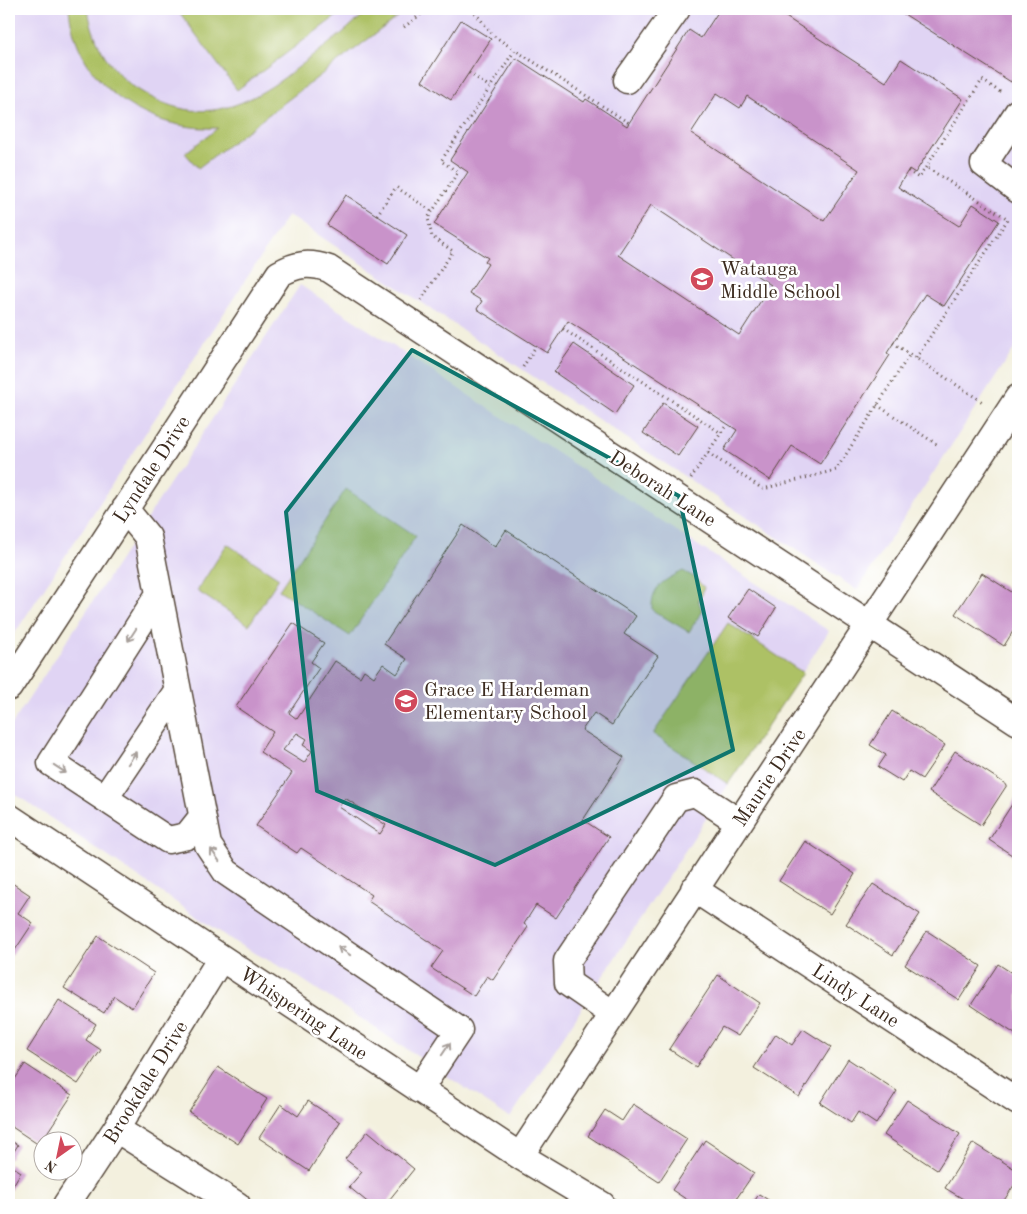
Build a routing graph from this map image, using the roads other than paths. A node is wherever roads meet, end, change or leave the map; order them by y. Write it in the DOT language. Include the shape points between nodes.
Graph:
graph roads {
  1 [pos="677,9"];
  2 [pos="627,80"];
  3 [pos="1014,105"];
  4 [pos="1018,190"];
  5 [pos="303,264"];
  6 [pos="1012,408"];
  7 [pos="125,509"];
  8 [pos="159,594"];
  9 [pos="872,624"];
  10 [pos="9,686"];
  11 [pos="177,690"];
  12 [pos="1018,722"];
  13 [pos="105,798"];
  14 [pos="9,817"];
  15 [pos="202,817"];
  16 [pos="739,822"];
  17 [pos="694,889"];
  18 [pos="221,958"];
  19 [pos="613,1014"];
  20 [pos="419,1090"];
  21 [pos="1018,1102"];
  22 [pos="116,1130"];
  23 [pos="520,1156"];
  24 [pos="66,1205"];
  25 [pos="237,1205"];
  26 [pos="602,1205"];
  1 -- 2 [label="street"];
  3 -- 4 [label="street" via="984,164"];
  5 -- 7 [label="street, Lyndale Drive" via="279,274"];
  5 -- 9 [label="street, Deborah Lane" via="329,269"];
  6 -- 9 [label="street, Maurie Drive"];
  7 -- 8 [label="street" via="148,537"];
  7 -- 10 [label="street, Lyndale Drive"];
  8 -- 11 [label="street"];
  8 -- 13 [label="street, one-way" via="51,763"];
  9 -- 12 [label="street, Deborah Lane"];
  9 -- 16 [label="street, Maurie Drive"];
  13 -- 11 [label="street, one-way"];
  11 -- 15 [label="street"];
  13 -- 15 [label="street" via="168,840 187,836"];
  14 -- 18 [label="street, Whispering Lane"];
  20 -- 15 [label="street, one-way" via="459,1030 226,872 208,845"];
  16 -- 17 [label="street, Maurie Drive"];
  16 -- 19 [label="street" via="695,793 676,798 567,960 568,983"];
  17 -- 19 [label="street, Maurie Drive"];
  17 -- 21 [label="street, Lindy Lane"];
  18 -- 20 [label="street, Whispering Lane"];
  18 -- 22 [label="street, Brookdale Drive"];
  19 -- 23 [label="street, Maurie Drive"];
  20 -- 23 [label="street, Whispering Lane"];
  22 -- 24 [label="street, Brookdale Drive"];
  22 -- 25 [label="street"];
  23 -- 26 [label="street, Whispering Lane"];
}
